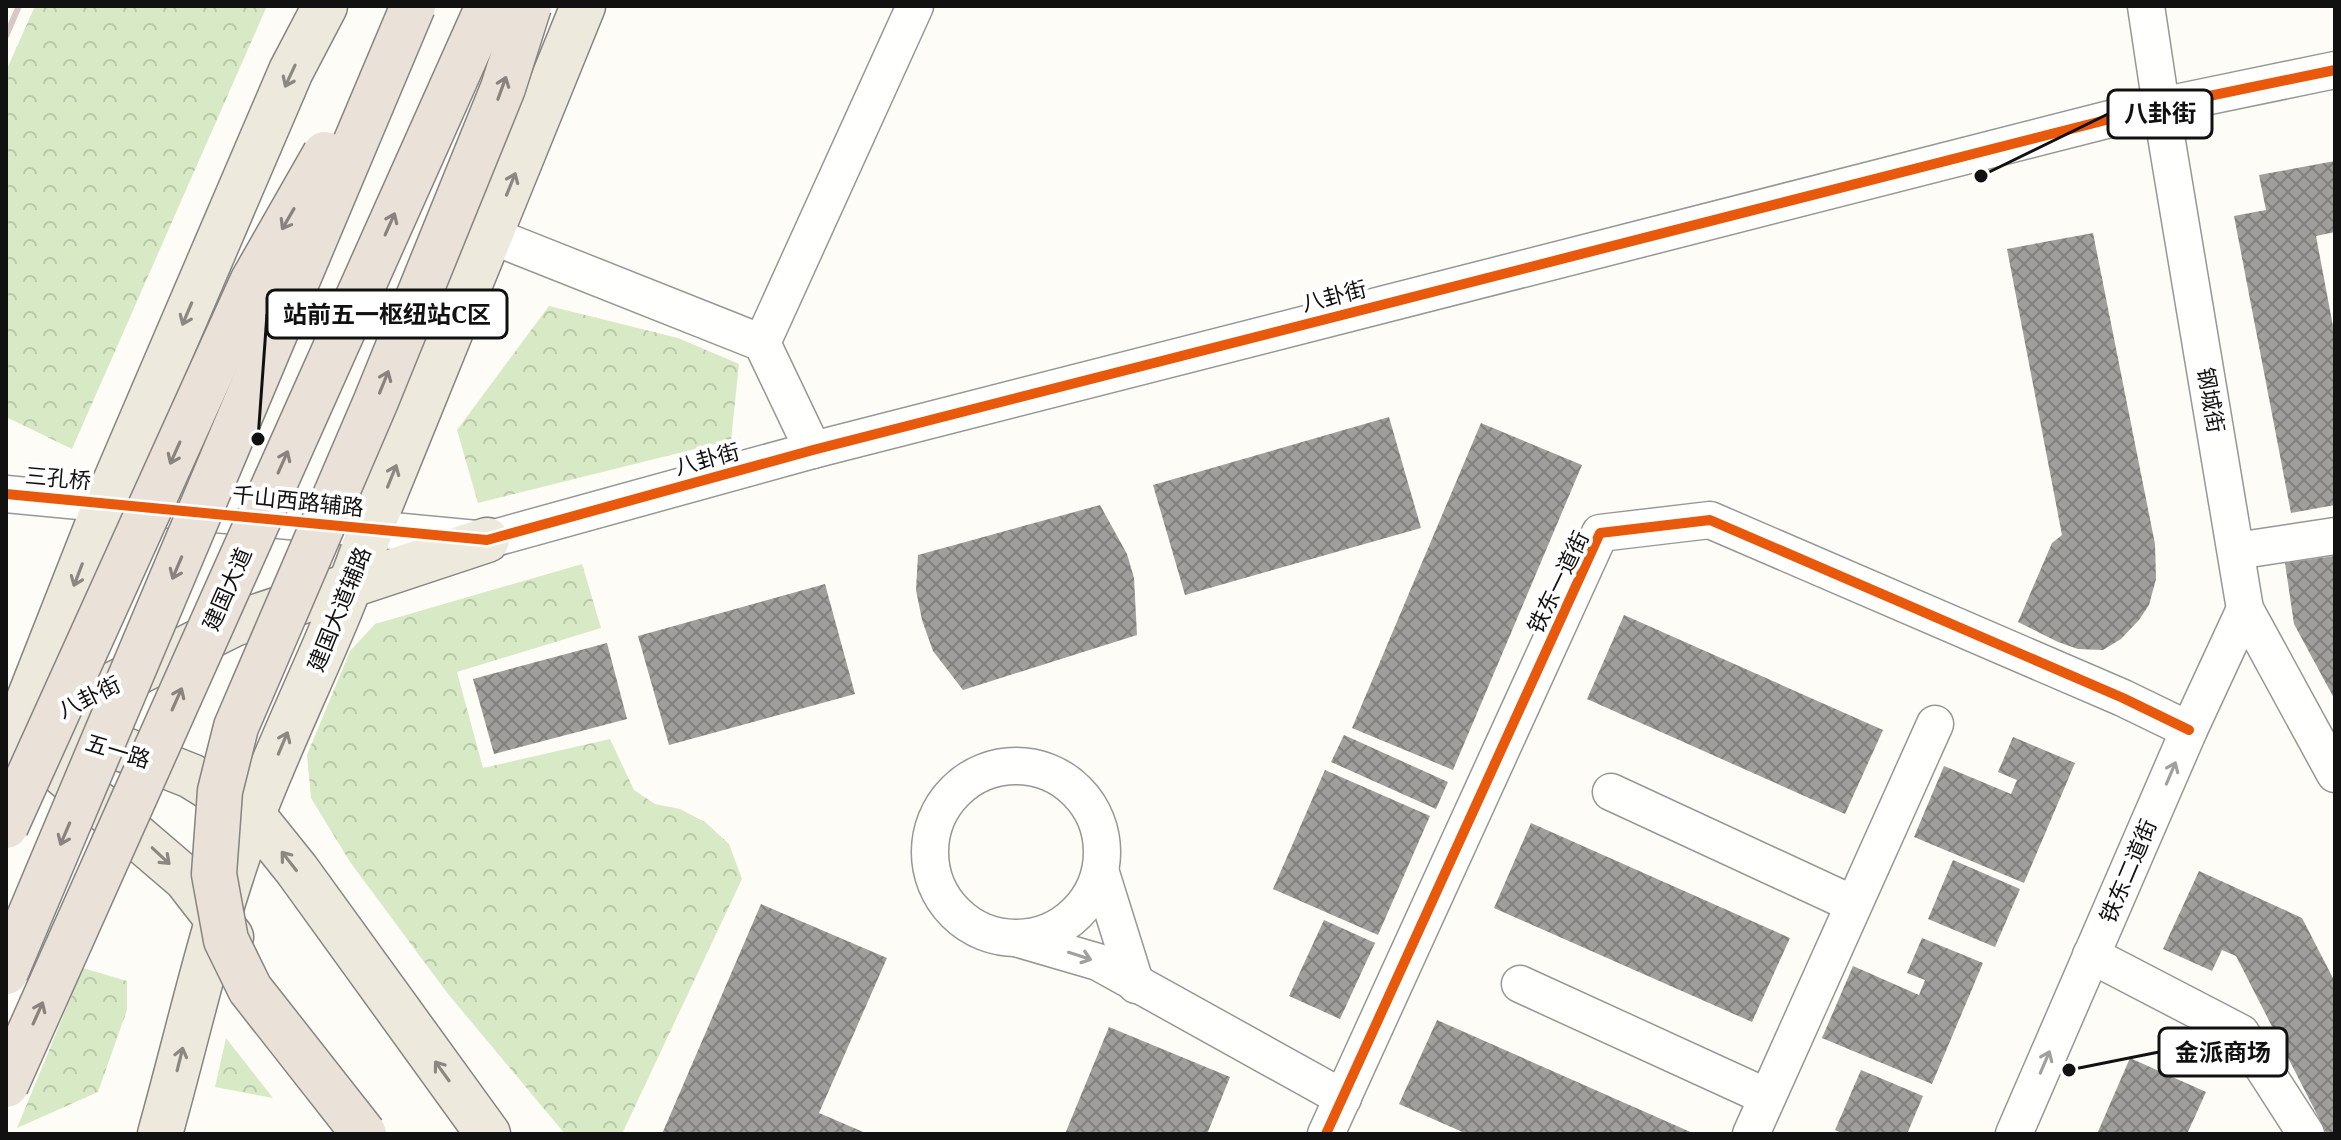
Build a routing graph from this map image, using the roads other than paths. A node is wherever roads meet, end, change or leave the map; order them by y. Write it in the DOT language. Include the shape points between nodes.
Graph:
graph roads {
  1 [pos="325,6"];
  2 [pos="412,6"];
  3 [pos="488,6"];
  4 [pos="529,6"];
  5 [pos="583,6"];
  6 [pos="915,6"];
  7 [pos="2146,6"];
  8 [pos="2335,70"];
  9 [pos="2161,106"];
  10 [pos="490,235"];
  11 [pos="762,343"];
  12 [pos="813,450"];
  13 [pos="6,494"];
  14 [pos="106,503"];
  15 [pos="371,528"];
  16 [pos="2335,536"];
  17 [pos="487,540"];
  18 [pos="2236,551"];
  19 [pos="352,583"];
  20 [pos="2245,609"];
  21 [pos="1935,724"];
  22 [pos="2189,730"];
  23 [pos="10,739"];
  24 [pos="2335,774"];
  25 [pos="1611,792"];
  26 [pos="252,814"];
  27 [pos="6,826"];
  28 [pos="1101,873"];
  29 [pos="1853,904"];
  30 [pos="218,919"];
  31 [pos="1019,939"];
  32 [pos="2091,955"];
  33 [pos="6,972"];
  34 [pos="1520,984"];
  35 [pos="1136,985"];
  36 [pos="6,1085"];
  37 [pos="1767,1097"];
  38 [pos="1343,1098"];
  39 [pos="160,1134"];
  40 [pos="364,1134"];
  41 [pos="374,1134"];
  42 [pos="488,1134"];
  43 [pos="1326,1134"];
  44 [pos="1751,1134"];
  45 [pos="2014,1134"];
  46 [pos="2306,1134"];
  1 -- 14 [label="main road, one-way" via="291,71"];
  2 -- 27 [label="highway, one-way, bridge" via="252,282"];
  2 -- 33 [label="highway, one-way, bridge"];
  36 -- 3 [label="highway, 建国大道, one-way, bridge"];
  40 -- 4 [label="highway, one-way, bridge" via="250,989 226,940 214,874 220,791 236,727 382,387 503,88"];
  10 -- 5 [label="main road, 建国大道辅路, one-way"];
  6 -- 11 [label="street"];
  7 -- 9 [label="street, 钢城街"];
  8 -- 9 [label="street, 八卦街"];
  9 -- 12 [label="street, 八卦街"];
  9 -- 18 [label="street, 钢城街"];
  10 -- 11 [label="street"];
  15 -- 10 [label="main road, 建国大道辅路, one-way"];
  11 -- 12 [label="street"];
  12 -- 17 [label="street, 八卦街"];
  13 -- 14 [label="street, 三孔桥"];
  14 -- 15 [label="street, 千山西路辅路"];
  14 -- 23 [label="main road, one-way"];
  15 -- 17 [label="street, 千山西路辅路"];
  15 -- 19 [label="main road, 建国大道辅路"];
  16 -- 18 [label="street"];
  17 -- 19 [label="main road, 八卦街"];
  18 -- 20 [label="street, 钢城街"];
  19 -- 23 [label="main road, 八卦街" via="234,624"];
  26 -- 19 [label="main road, 建国大道辅路, one-way"];
  20 -- 22 [label="street, 铁东二道街"];
  20 -- 24 [label="street, 钢城街"];
  21 -- 29 [label="street"];
  32 -- 22 [label="street, 铁东二道街, one-way"];
  22 -- 38 [label="street, 铁东一道街" via="1710,520 1600,533"];
  23 -- 26 [label="main road, 五一路" via="80,738 128,751 191,776"];
  23 -- 30 [label="main road, 五一路, one-way" via="176,870"];
  25 -- 29 [label="street"];
  26 -- 30 [label="main road, 建国大道辅路"];
  42 -- 26 [label="main road, 五一路, one-way"];
  28 -- 31 [label="street" via="1071,919 1047,933"];
  28 -- 31 [label="street" via="1103,845 1095,817 1079,792 1056,774 998,766 970,777 948,797 934,823 928,852 933,879 946,904 966,923 991,935"];
  28 -- 35 [label="street"];
  29 -- 37 [label="street"];
  39 -- 30 [label="main road, 建国大道辅路, one-way"];
  30 -- 41 [label="main road, 五一路"];
  31 -- 35 [label="street, one-way" via="1098,962"];
  45 -- 32 [label="street, 铁东二道街, one-way"];
  32 -- 46 [label="street" via="2241,1033"];
  34 -- 37 [label="street"];
  35 -- 38 [label="street"];
  37 -- 44 [label="street"];
  38 -- 43 [label="street, 铁东一道街"];
}
